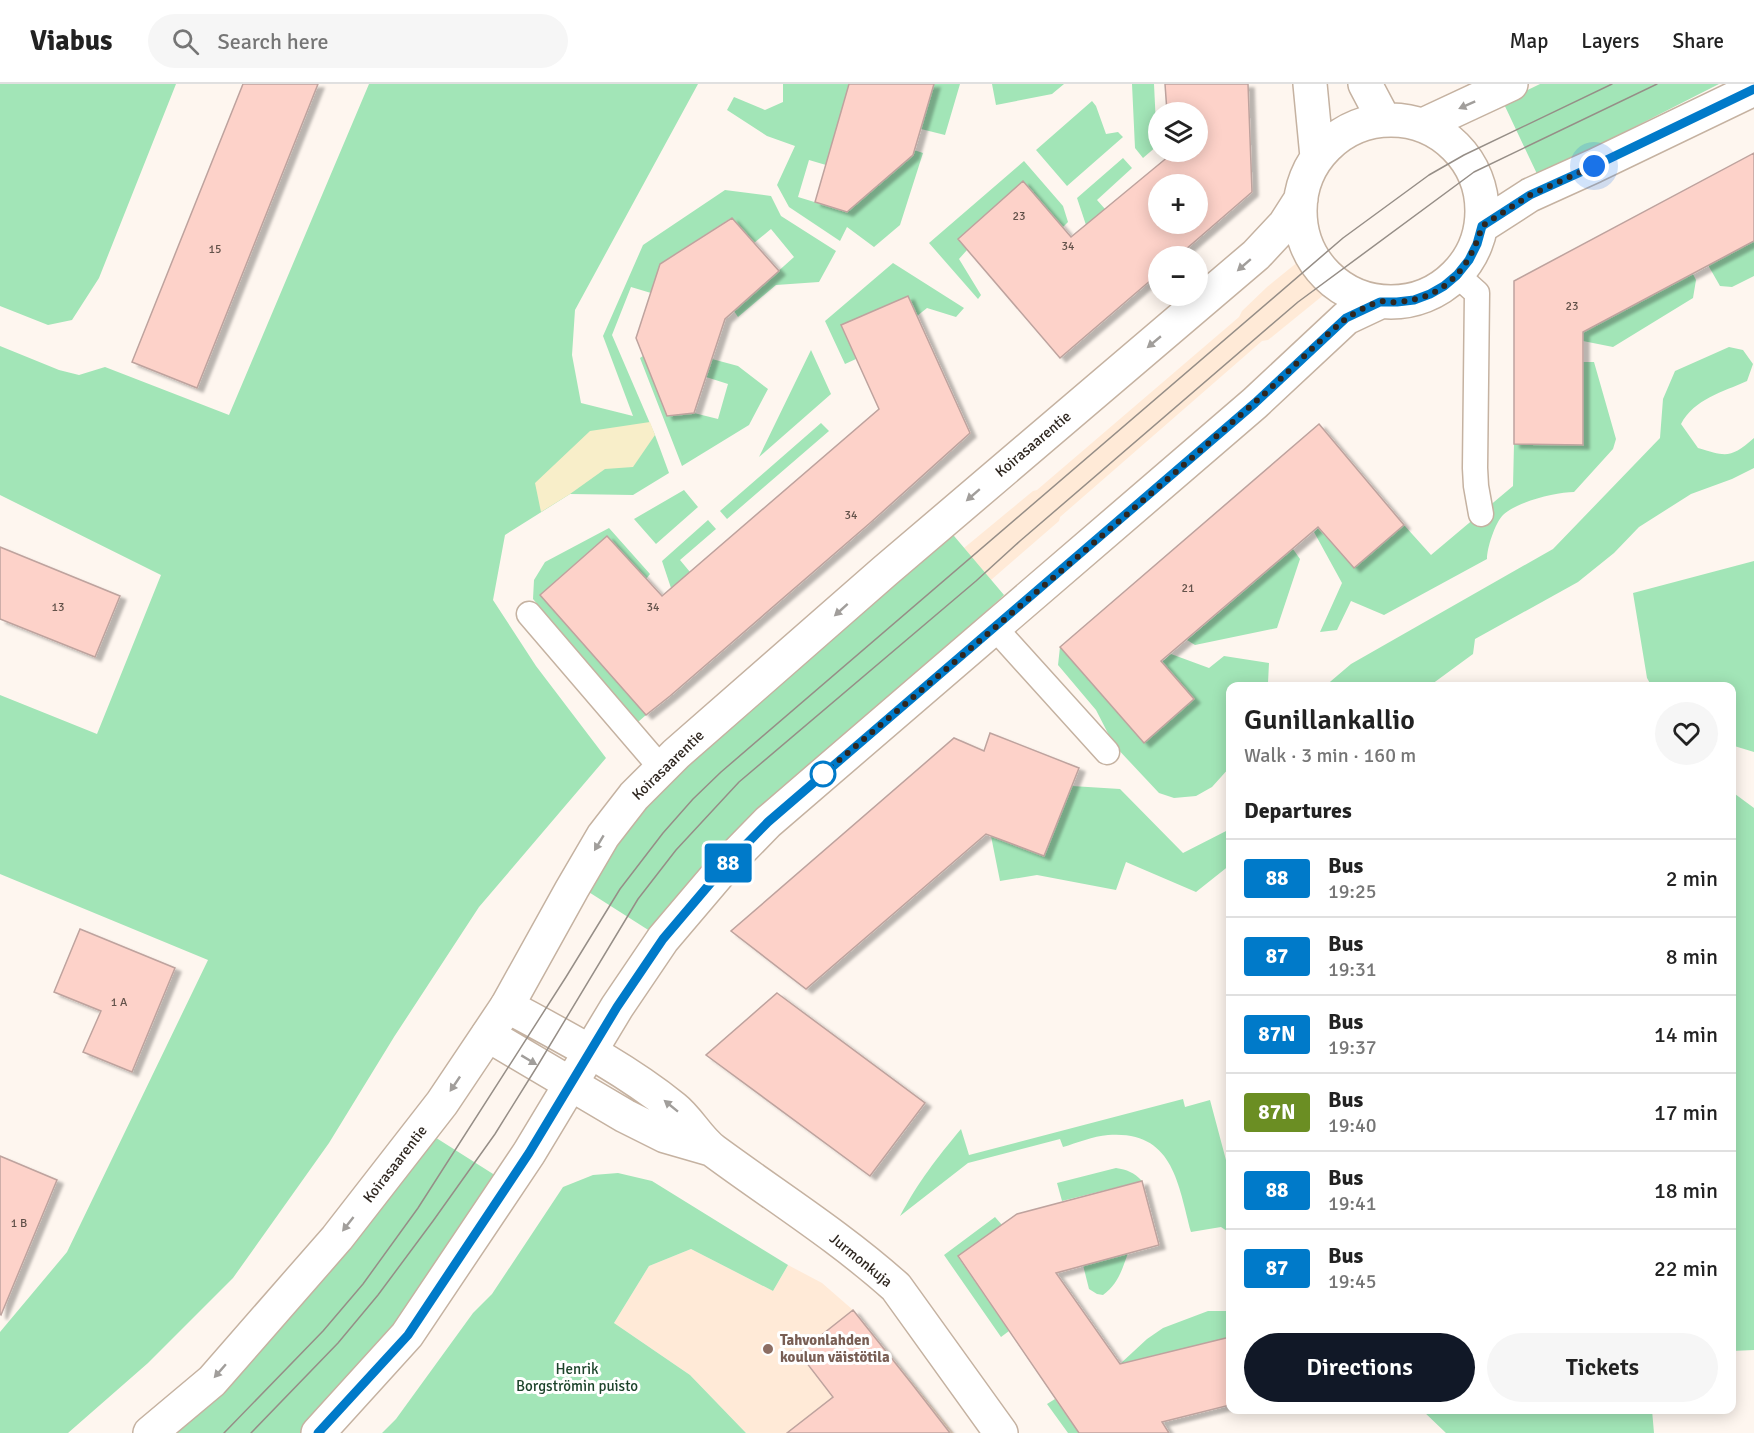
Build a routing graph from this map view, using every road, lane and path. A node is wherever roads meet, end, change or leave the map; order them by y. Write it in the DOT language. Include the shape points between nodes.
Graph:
graph roads {
  1 [pos="1311,84"];
  2 [pos="1365,84"];
  3 [pos="1511,84"];
  4 [pos="1754,89"];
  5 [pos="1384,120"];
  6 [pos="1422,125"];
  7 [pos="1317,157"];
  8 [pos="1300,199"];
  9 [pos="1482,226"];
  10 [pos="1457,275"];
  11 [pos="1380,302"];
  12 [pos="1481,514"];
  13 [pos="529,614"];
  14 [pos="994,627"];
  15 [pos="1107,752"];
  16 [pos="662,769"];
  17 [pos="507,1006"];
  18 [pos="488,1035"];
  19 [pos="590,1052"];
  20 [pos="571,1084"];
  21 [pos="710,1149"];
  22 [pos="150,1433"];
  23 [pos="318,1433"];
  24 [pos="1001,1433"];
  1 -- 7 [label="street"];
  2 -- 5 [label="street"];
  3 -- 6 [label="street, one-way"];
  4 -- 9 [label="street" via="1530,195"];
  5 -- 6 [label="street"];
  5 -- 7 [label="street" via="1358,126 1335,138"];
  6 -- 9 [label="street" via="1445,137 1470,163 1482,198"];
  7 -- 8 [label="street"];
  8 -- 11 [label="street" via="1302,231 1322,270 1344,290"];
  8 -- 16 [label="street, Koirasaarentie, one-way" via="1285,224 1256,255 893,564"];
  9 -- 10 [label="street" via="1469,260"];
  10 -- 11 [label="street" via="1414,300"];
  10 -- 12 [label="lane" via="1477,293 1475,468"];
  11 -- 14 [label="street" via="1346,318 1255,403"];
  13 -- 16 [label="lane"];
  14 -- 15 [label="lane"];
  14 -- 19 [label="street" via="768,822 725,866 663,939"];
  16 -- 17 [label="street, Koirasaarentie, one-way" via="634,796 603,836"];
  17 -- 18 [label="street, Koirasaarentie"];
  17 -- 19 [label="street, Jurmonkuja"];
  18 -- 20 [label="street, Jurmonkuja, one-way"];
  18 -- 22 [label="street, Koirasaarentie, one-way" via="442,1102 337,1238 212,1381"];
  19 -- 20 [label="street"];
  21 -- 19 [label="street, Jurmonkuja, one-way" via="676,1109"];
  20 -- 21 [label="street, Jurmonkuja" via="665,1136"];
  20 -- 23 [label="street" via="408,1335"];
  21 -- 24 [label="street, Jurmonkuja" via="853,1250 896,1287"];
}
